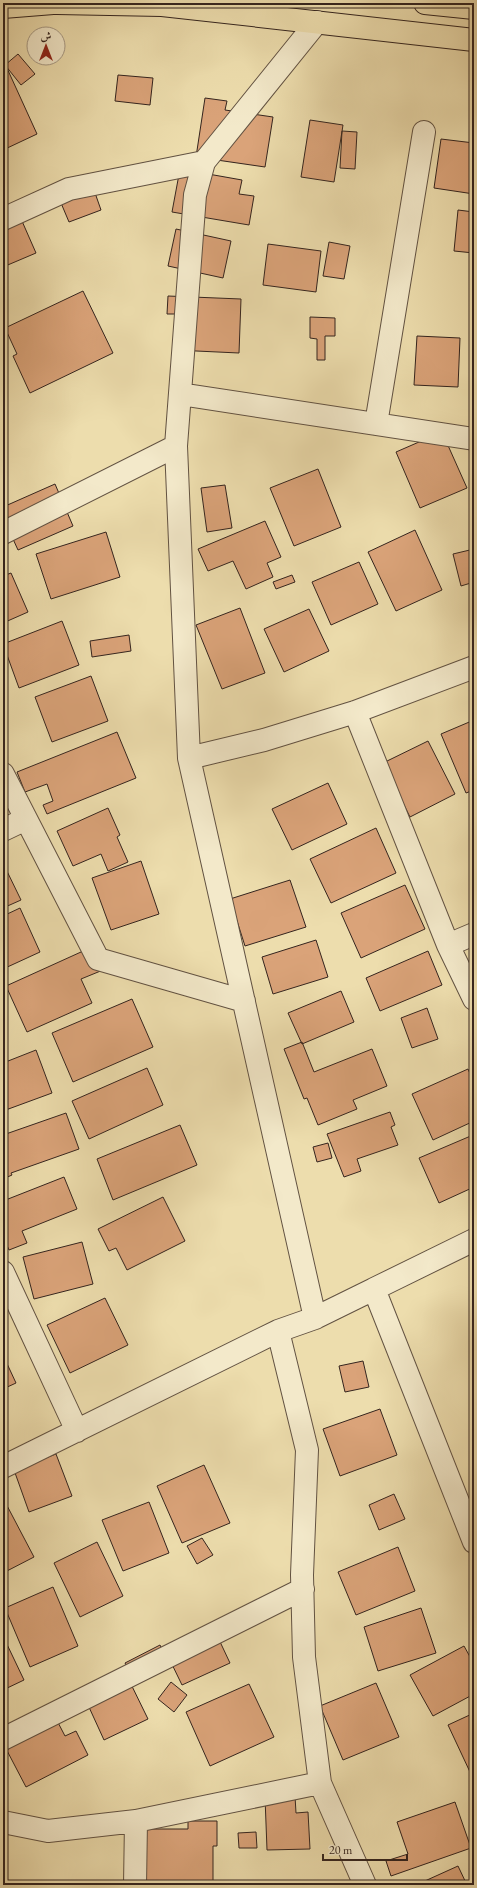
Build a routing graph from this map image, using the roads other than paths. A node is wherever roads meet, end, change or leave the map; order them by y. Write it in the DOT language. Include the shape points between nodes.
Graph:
graph roads {
  1 [pos="53,3"];
  2 [pos="57,3"];
  3 [pos="425,3"];
  4 [pos="3,7"];
  5 [pos="474,8"];
  6 [pos="317,22"];
  7 [pos="474,40"];
  8 [pos="424,132"];
  9 [pos="204,162"];
  10 [pos="3,219"];
  11 [pos="180,394"];
  12 [pos="376,424"];
  13 [pos="474,439"];
  14 [pos="176,446"];
  15 [pos="3,533"];
  16 [pos="474,667"];
  17 [pos="355,712"];
  18 [pos="189,758"];
  19 [pos="3,774"];
  20 [pos="26,819"];
  21 [pos="3,830"];
  22 [pos="474,934"];
  23 [pos="448,945"];
  24 [pos="474,999"];
  25 [pos="244,1001"];
  26 [pos="474,1240"];
  27 [pos="3,1272"];
  28 [pos="374,1289"];
  29 [pos="315,1318"];
  30 [pos="278,1331"];
  31 [pos="77,1431"];
  32 [pos="3,1467"];
  33 [pos="474,1542"];
  34 [pos="303,1589"];
  35 [pos="3,1738"];
  36 [pos="320,1783"];
  37 [pos="136,1821"];
  38 [pos="3,1822"];
  39 [pos="135,1885"];
  40 [pos="365,1885"];
  1 -- 4 [label="main road"];
  2 -- 6 [label="main road" via="162,5"];
  3 -- 5 [label="main road"];
  6 -- 7 [label="main road"];
  6 -- 9 [label="street"];
  8 -- 12 [label="street"];
  9 -- 10 [label="street" via="69,190"];
  9 -- 11 [label="street" via="195,195"];
  11 -- 12 [label="street"];
  11 -- 14 [label="street"];
  12 -- 13 [label="street"];
  14 -- 15 [label="street"];
  14 -- 18 [label="street"];
  16 -- 17 [label="street"];
  17 -- 18 [label="street" via="264,740"];
  17 -- 23 [label="street"];
  18 -- 25 [label="street"];
  19 -- 20 [label="street"];
  20 -- 21 [label="street"];
  20 -- 25 [label="street" via="98,959"];
  22 -- 23 [label="street"];
  23 -- 24 [label="street"];
  25 -- 29 [label="street"];
  26 -- 28 [label="street"];
  27 -- 31 [label="street"];
  28 -- 29 [label="street"];
  28 -- 33 [label="street"];
  29 -- 30 [label="street"];
  30 -- 31 [label="street"];
  30 -- 34 [label="street" via="306,1450"];
  31 -- 32 [label="street"];
  34 -- 35 [label="street"];
  34 -- 36 [label="street" via="304,1656"];
  36 -- 37 [label="street"];
  36 -- 40 [label="street"];
  37 -- 38 [label="street" via="48,1831"];
  37 -- 39 [label="street"];
}
